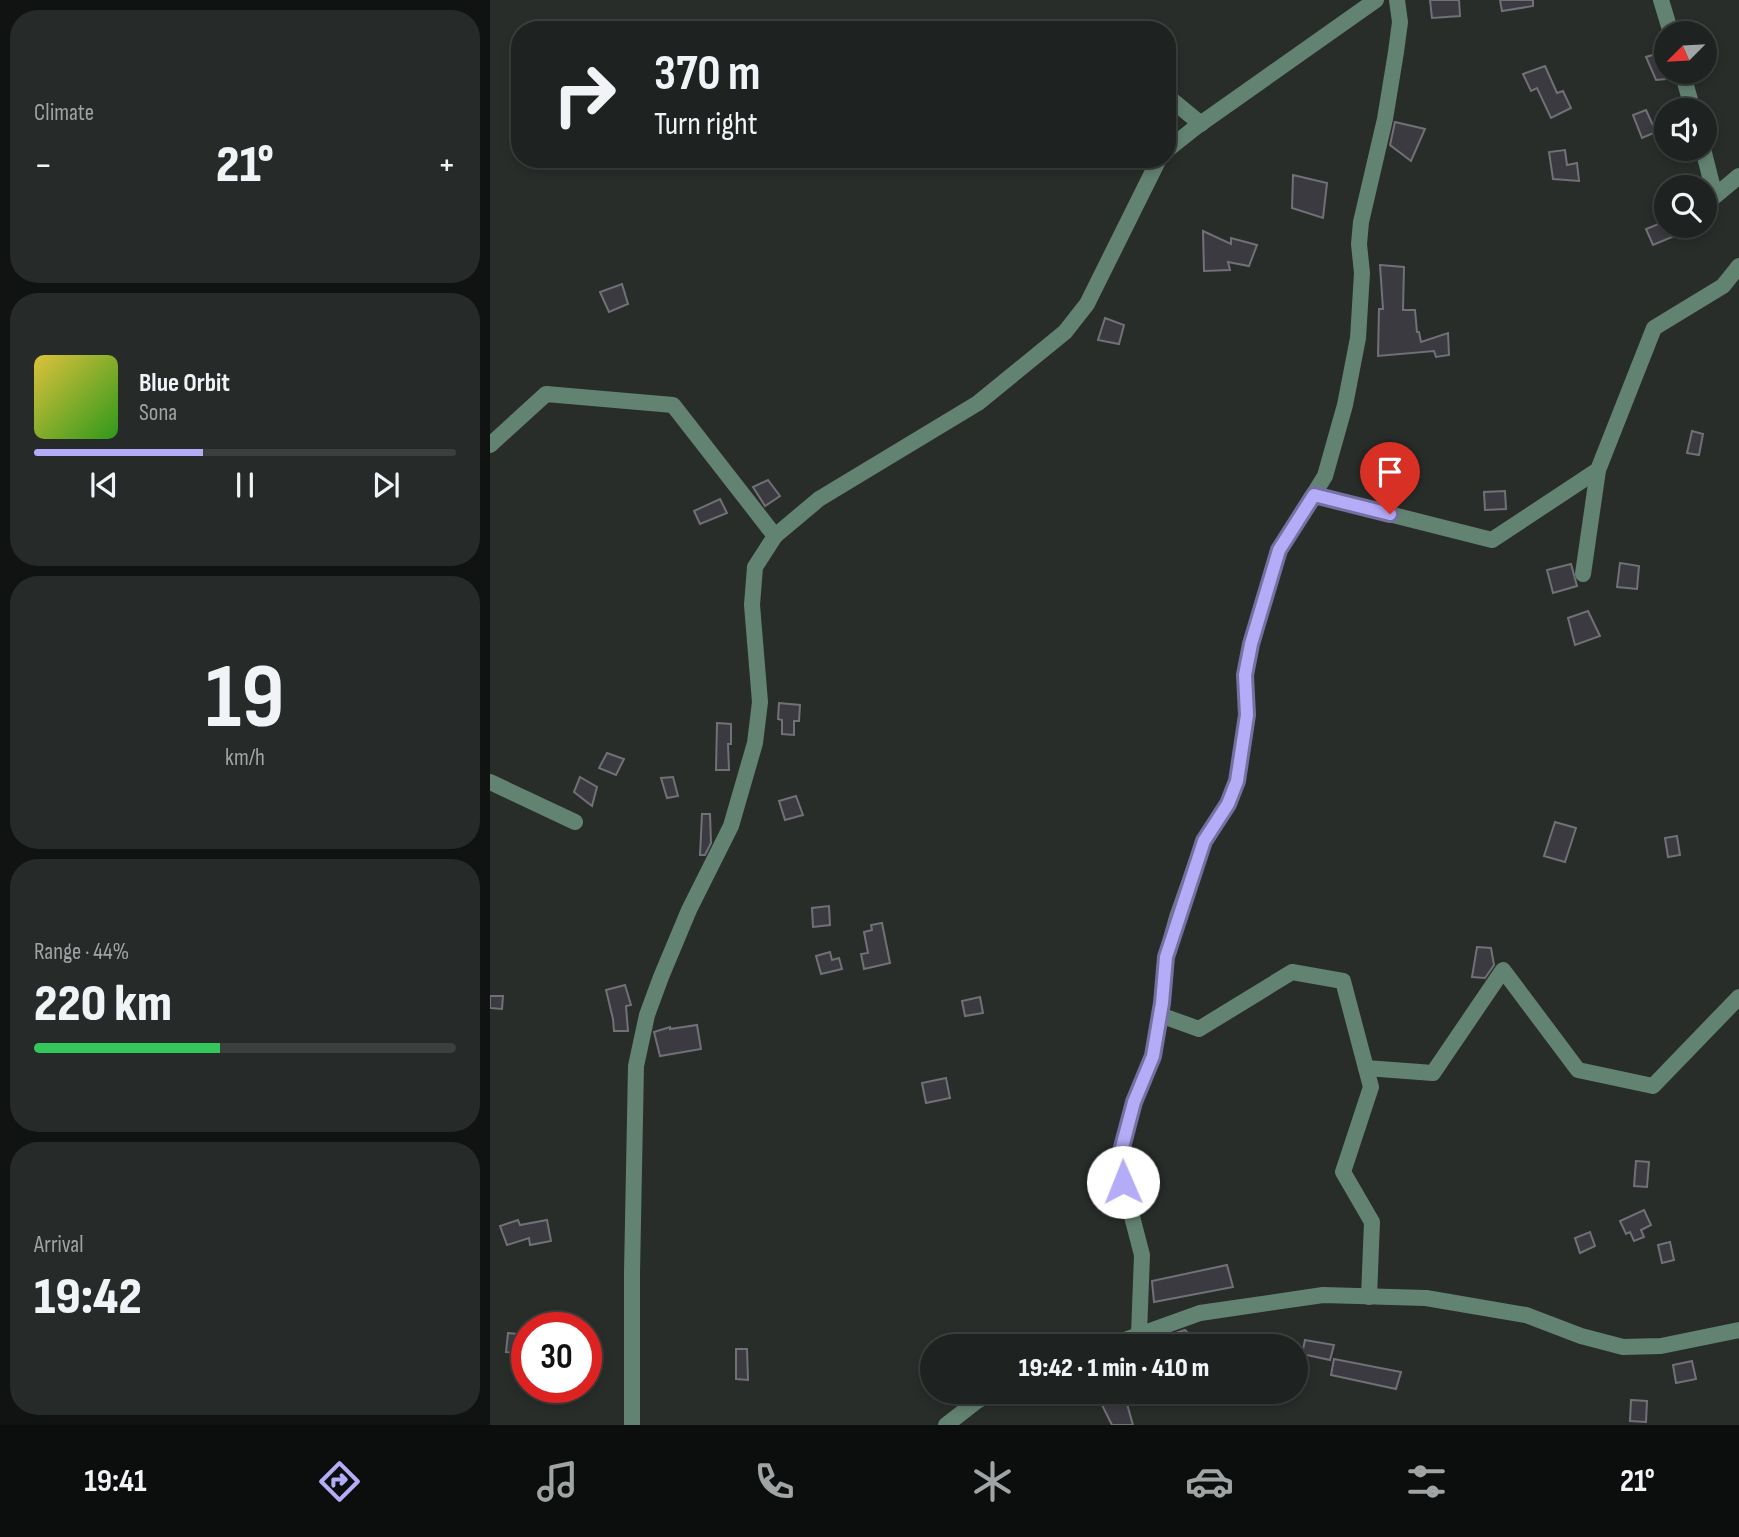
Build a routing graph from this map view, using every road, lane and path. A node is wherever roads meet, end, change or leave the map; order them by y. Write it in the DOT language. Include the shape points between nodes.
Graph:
graph roads {
  1 [pos="1376,0"];
  2 [pos="1397,0"];
  3 [pos="1661,0"];
  4 [pos="1667,21"];
  5 [pos="1176,104"];
  6 [pos="1200,124"];
  7 [pos="1176,143"];
  8 [pos="1706,161"];
  9 [pos="1155,168"];
  10 [pos="1739,176"];
  11 [pos="1739,266"];
  12 [pos="490,445"];
  13 [pos="1598,470"];
  14 [pos="1314,495"];
  15 [pos="775,536"];
  16 [pos="1583,574"];
  17 [pos="490,782"];
  18 [pos="575,822"];
  19 [pos="1727,1009"];
  20 [pos="1160,1015"];
  21 [pos="1366,1068"];
  22 [pos="1369,1297"];
  23 [pos="1739,1330"];
  24 [pos="1139,1334"];
  25 [pos="973,1404"];
  26 [pos="632,1425"];
  27 [pos="946,1425"];
  1 -- 6 [label="street"];
  2 -- 14 [label="street" via="1396,52 1361,222 1358,338 1345,405 1325,476"];
  3 -- 4 [label="street"];
  5 -- 6 [label="street"];
  6 -- 7 [label="street"];
  8 -- 10 [label="street" via="1714,196"];
  9 -- 15 [label="street" via="1087,304 1065,332 978,403 819,499"];
  11 -- 13 [label="street" via="1723,286 1654,328"];
  12 -- 15 [label="street" via="546,394 673,404"];
  13 -- 14 [label="street" via="1492,540"];
  13 -- 16 [label="street"];
  14 -- 20 [label="street" via="1279,550 1251,644 1237,781 1204,841 1177,917 1166,957"];
  15 -- 26 [label="street" via="755,567 752,605 760,702 755,743 731,826 689,910 647,1015 636,1066"];
  17 -- 18 [label="street"];
  19 -- 21 [label="street" via="1739,997 1653,1086 1578,1070 1503,970 1433,1073"];
  20 -- 21 [label="street" via="1199,1028 1292,972 1343,981"];
  20 -- 24 [label="street" via="1153,1056 1120,1155 1142,1255"];
  21 -- 22 [label="street" via="1371,1087 1343,1172 1372,1222"];
  22 -- 23 [label="street" via="1426,1298 1527,1315 1623,1347 1661,1346"];
  22 -- 24 [label="street" via="1322,1296 1200,1313"];
  25 -- 27 [label="street"];
}
